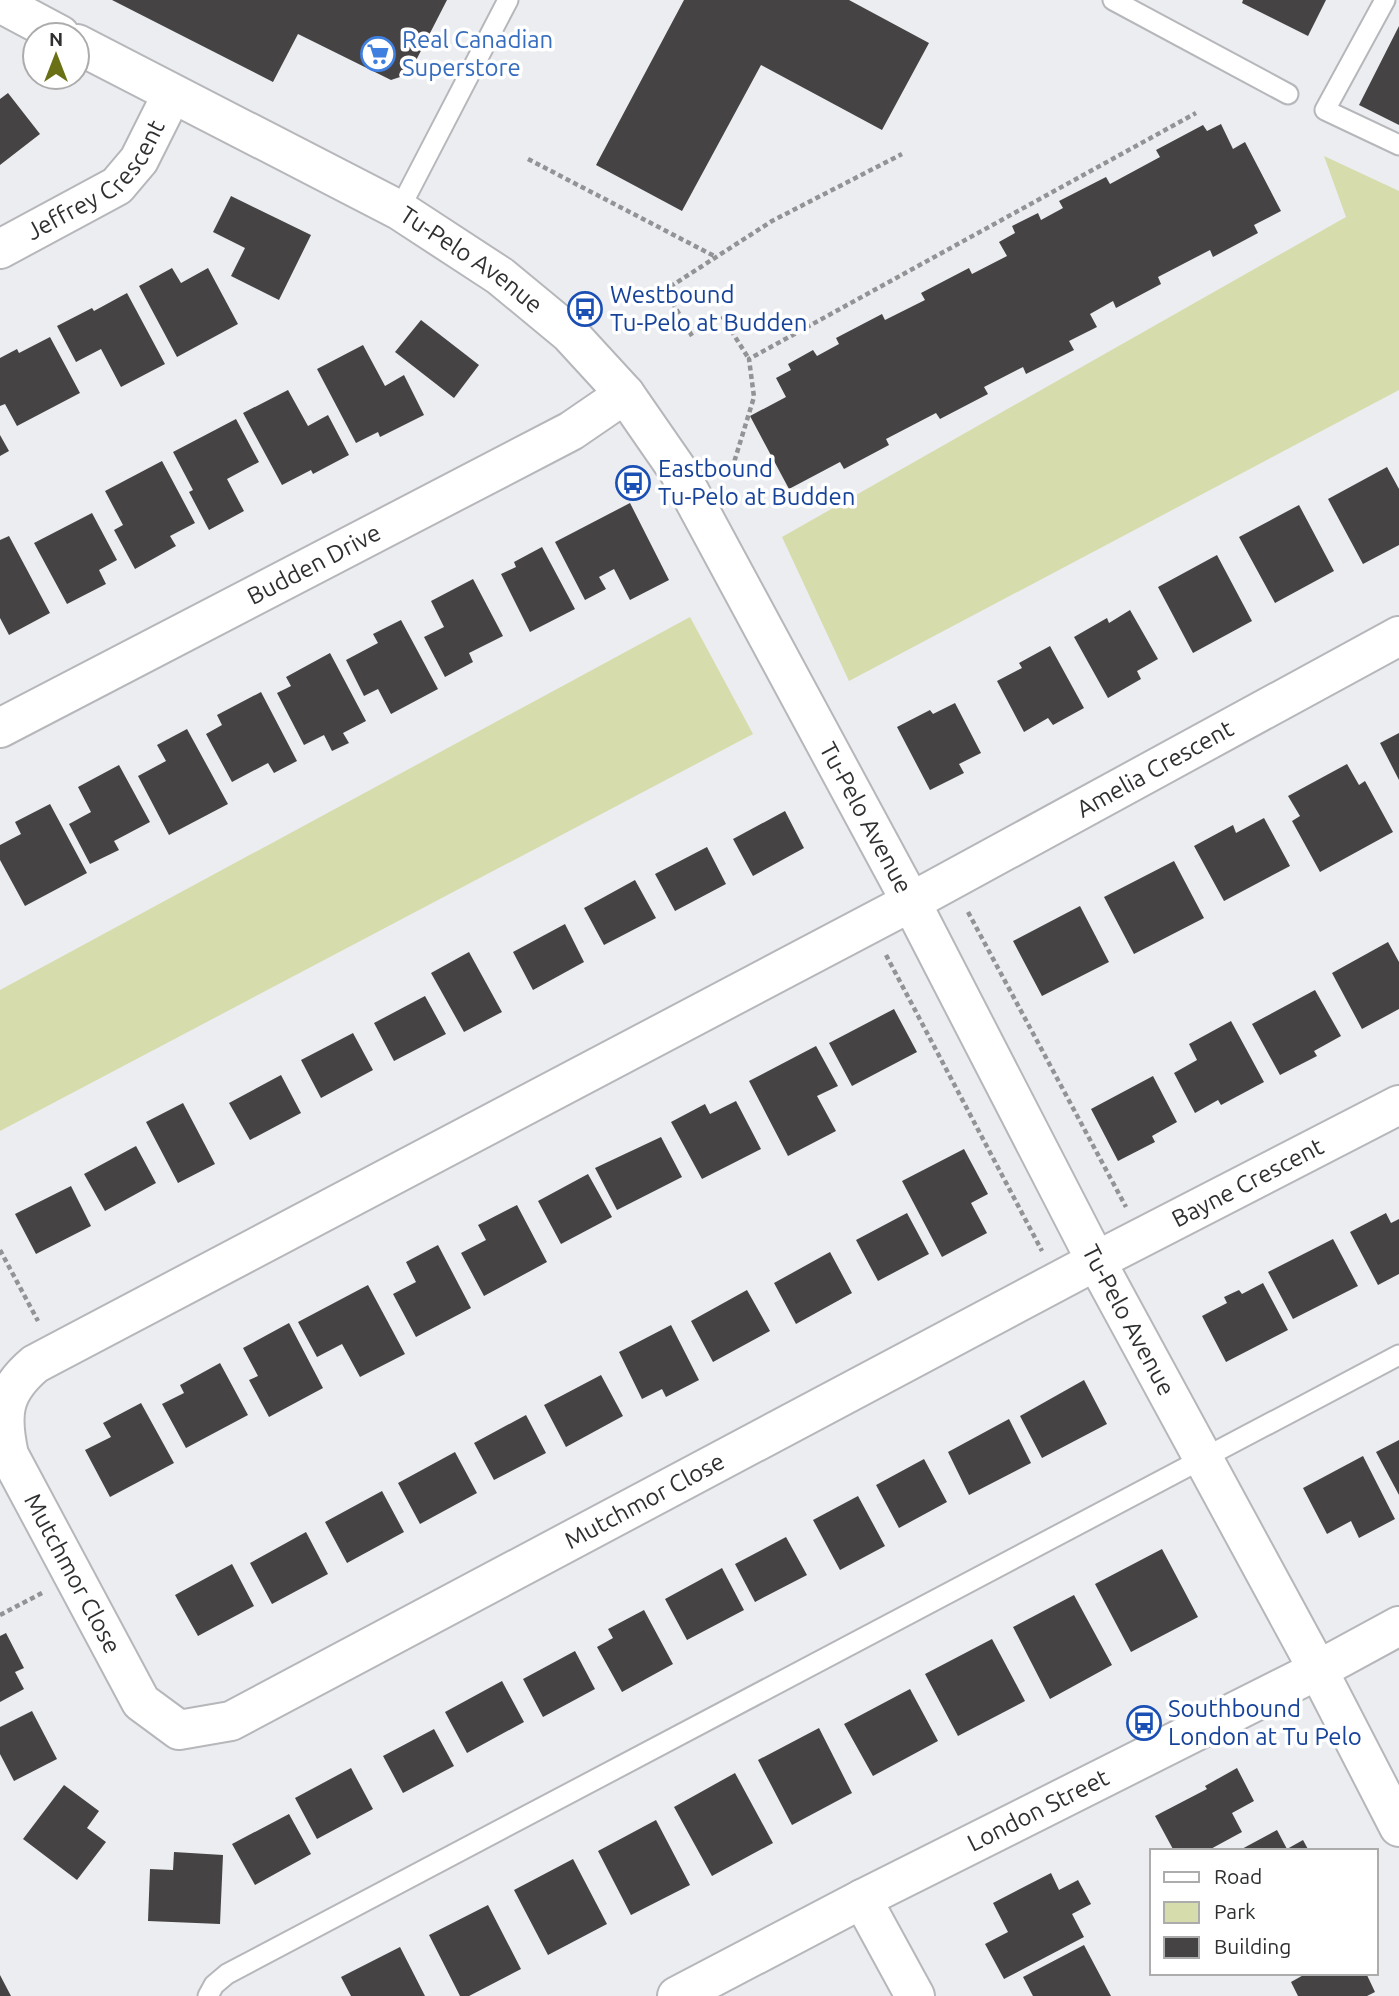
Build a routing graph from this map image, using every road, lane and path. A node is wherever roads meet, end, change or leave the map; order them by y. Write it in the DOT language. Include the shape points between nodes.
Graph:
graph roads {
  1 [pos="508,0"];
  2 [pos="1113,0"];
  3 [pos="1385,0"];
  4 [pos="2,3"];
  5 [pos="35,21"];
  6 [pos="91,51"];
  7 [pos="1288,93"];
  8 [pos="172,94"];
  9 [pos="1196,113"];
  10 [pos="1399,145"];
  11 [pos="902,155"];
  12 [pos="528,159"];
  13 [pos="399,210"];
  14 [pos="0,248"];
  15 [pos="717,257"];
  16 [pos="722,317"];
  17 [pos="692,336"];
  18 [pos="749,359"];
  19 [pos="625,394"];
  20 [pos="732,469"];
  21 [pos="1399,636"];
  22 [pos="0,728"];
  23 [pos="951,880"];
  24 [pos="911,902"];
  25 [pos="870,923"];
  26 [pos="1399,1105"];
  27 [pos="1142,1237"];
  28 [pos="0,1250"];
  29 [pos="1097,1261"];
  30 [pos="1058,1282"];
  31 [pos="55,1353"];
  32 [pos="1399,1355"];
  33 [pos="1203,1459"];
  34 [pos="74,1577"];
  35 [pos="0,1615"];
  36 [pos="1399,1626"];
  37 [pos="1318,1670"];
  38 [pos="1399,1827"];
  39 [pos="862,1899"];
  40 [pos="208,1996"];
  41 [pos="677,1996"];
  42 [pos="915,1996"];
  1 -- 13 [label="lane"];
  2 -- 7 [label="lane"];
  3 -- 10 [label="lane" via="1325,110"];
  4 -- 5 [label="street"];
  6 -- 8 [label="street, Tu-Pelo Avenue"];
  8 -- 13 [label="street, Tu-Pelo Avenue"];
  8 -- 14 [label="street, Jeffrey Crescent" via="139,160 117,186"];
  9 -- 18 [label="path"];
  11 -- 15 [label="path" via="772,221"];
  12 -- 15 [label="path"];
  13 -- 19 [label="street, Tu-Pelo Avenue" via="500,276 569,333"];
  15 -- 17 [label="path" via="665,290"];
  16 -- 18 [label="path"];
  18 -- 20 [label="path" via="754,397"];
  19 -- 22 [label="street, Budden Drive" via="571,431"];
  19 -- 24 [label="street, Tu-Pelo Avenue" via="679,472"];
  21 -- 23 [label="street, Amelia Crescent"];
  23 -- 24 [label="street, Amelia Crescent"];
  23 -- 27 [label="path"];
  24 -- 25 [label="street, Mutchmor Close"];
  24 -- 29 [label="street, Tu-Pelo Avenue"];
  25 -- 30 [label="path"];
  25 -- 31 [label="street, Mutchmor Close"];
  26 -- 27 [label="street, Bayne Crescent"];
  27 -- 29 [label="street, Bayne Crescent"];
  28 -- 31 [label="path"];
  29 -- 30 [label="street, Mutchmor Close"];
  29 -- 33 [label="street, Tu-Pelo Avenue"];
  30 -- 34 [label="street, Mutchmor Close" via="230,1721 179,1730 141,1702"];
  31 -- 34 [label="street, Mutchmor Close" via="35,1364 11,1388 2,1421 9,1455"];
  32 -- 33 [label="lane"];
  33 -- 37 [label="street, Tu-Pelo Avenue"];
  33 -- 40 [label="lane" via="227,1974"];
  34 -- 35 [label="path"];
  36 -- 37 [label="street, London Street"];
  37 -- 38 [label="street, Tu-Pelo Avenue"];
  37 -- 39 [label="street, London Street"];
  39 -- 41 [label="street, London Street"];
  39 -- 42 [label="street"];
}
